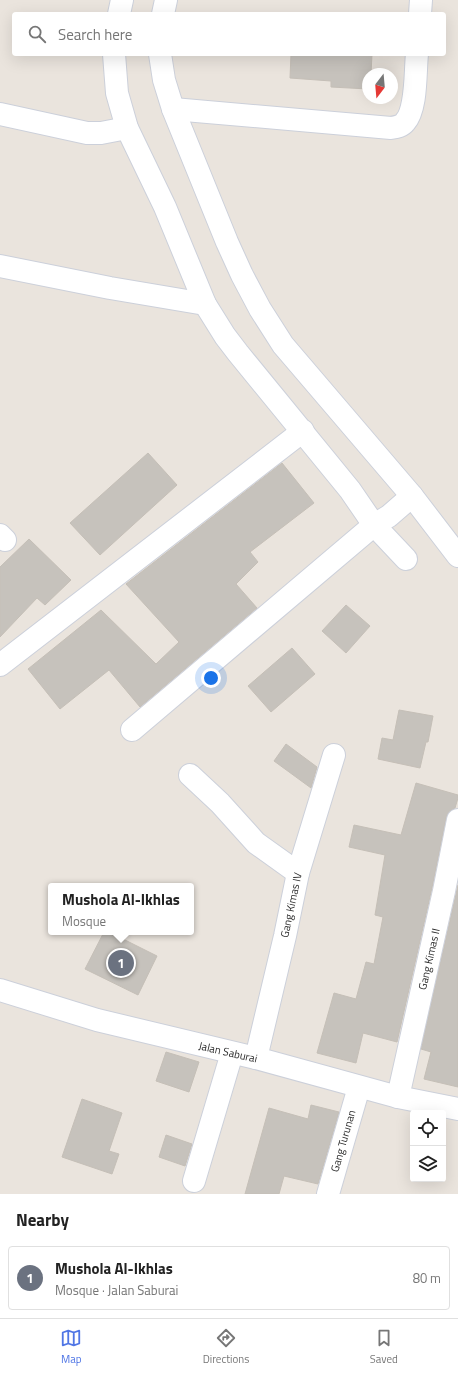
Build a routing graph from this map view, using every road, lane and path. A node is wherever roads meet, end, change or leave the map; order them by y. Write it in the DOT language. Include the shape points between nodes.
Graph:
graph roads {
  1 [pos="122,0"];
  2 [pos="166,0"];
  3 [pos="420,0"];
  4 [pos="119,12"];
  5 [pos="164,12"];
  6 [pos="420,12"];
  7 [pos="114,56"];
  8 [pos="160,56"];
  9 [pos="417,56"];
  10 [pos="174,109"];
  11 [pos="0,114"];
  12 [pos="127,128"];
  13 [pos="0,266"];
  14 [pos="205,304"];
  15 [pos="303,431"];
  16 [pos="412,496"];
  17 [pos="374,525"];
  18 [pos="458,556"];
  19 [pos="406,559"];
  20 [pos="0,665"];
  21 [pos="132,730"];
  22 [pos="334,755"];
  23 [pos="190,775"];
  24 [pos="458,820"];
  25 [pos="298,873"];
  26 [pos="0,990"];
  27 [pos="232,1054"];
  28 [pos="256,1058"];
  29 [pos="359,1087"];
  30 [pos="398,1097"];
  31 [pos="458,1109"];
  32 [pos="194,1182"];
  33 [pos="328,1194"];
  1 -- 4 [label="street"];
  2 -- 5 [label="street"];
  3 -- 6 [label="street"];
  7 -- 12 [label="street" via="116,93"];
  8 -- 10 [label="street" via="164,80"];
  9 -- 10 [label="street" via="413,106 405,122 399,127"];
  10 -- 16 [label="street" via="227,242 260,309 283,345"];
  11 -- 12 [label="street" via="87,133"];
  12 -- 14 [label="street" via="165,207"];
  13 -- 14 [label="street"];
  14 -- 15 [label="street" via="225,336"];
  15 -- 17 [label="street"];
  15 -- 20 [label="street"];
  16 -- 17 [label="street"];
  16 -- 18 [label="street"];
  17 -- 19 [label="street"];
  17 -- 21 [label="street"];
  22 -- 25 [label="street, Gang Kimas IV"];
  23 -- 25 [label="street" via="220,803 256,843"];
  24 -- 30 [label="street, Gang Kimas II"];
  25 -- 28 [label="street, Gang Kimas IV"];
  26 -- 27 [label="street, Jalan Saburai" via="97,1020"];
  27 -- 28 [label="street, Jalan Saburai"];
  27 -- 32 [label="street"];
  28 -- 29 [label="street, Jalan Saburai"];
  29 -- 30 [label="street, Jalan Saburai"];
  29 -- 33 [label="street, Gang Turunan"];
  30 -- 31 [label="street, Jalan Saburai"];
}
